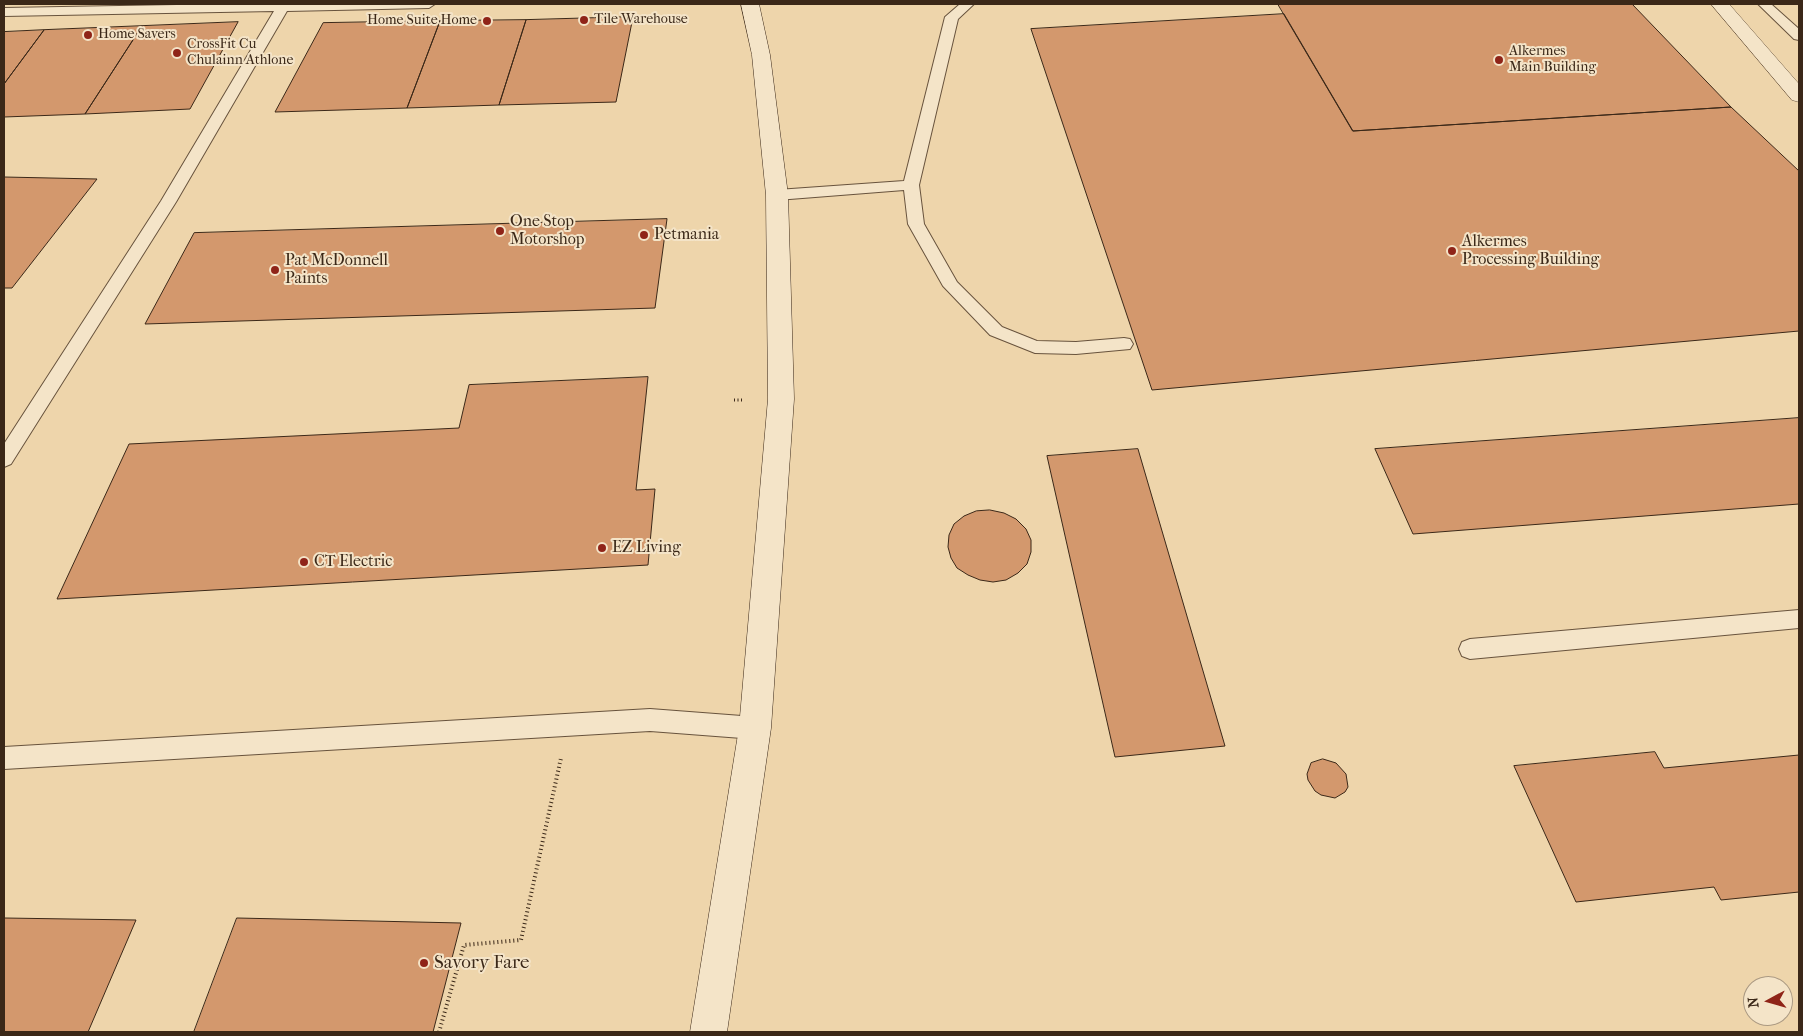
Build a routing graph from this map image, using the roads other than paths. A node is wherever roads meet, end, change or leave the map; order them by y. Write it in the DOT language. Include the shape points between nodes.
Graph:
graph roads {
  1 [pos="429,4"];
  2 [pos="750,4"];
  3 [pos="968,4"];
  4 [pos="1720,4"];
  5 [pos="1764,4"];
  6 [pos="283,7"];
  7 [pos="4,12"];
  8 [pos="1799,36"];
  9 [pos="1799,96"];
  10 [pos="911,185"];
  11 [pos="777,195"];
  12 [pos="1124,344"];
  13 [pos="4,459"];
  14 [pos="1799,619"];
  15 [pos="1470,649"];
  16 [pos="755,728"];
  17 [pos="4,758"];
  18 [pos="708,1032"];
  1 -- 6 [label="lane"];
  2 -- 11 [label="main road" via="761,55"];
  3 -- 10 [label="lane" via="952,17"];
  4 -- 9 [label="main road"];
  5 -- 8 [label="lane"];
  6 -- 7 [label="lane"];
  6 -- 13 [label="lane" via="168,202"];
  10 -- 11 [label="lane"];
  10 -- 12 [label="lane" via="916,224 951,286 996,331 1035,347"];
  11 -- 16 [label="main road" via="781,399"];
  14 -- 15 [label="lane"];
  16 -- 17 [label="lane" via="650,720"];
  16 -- 18 [label="main road"];
}
